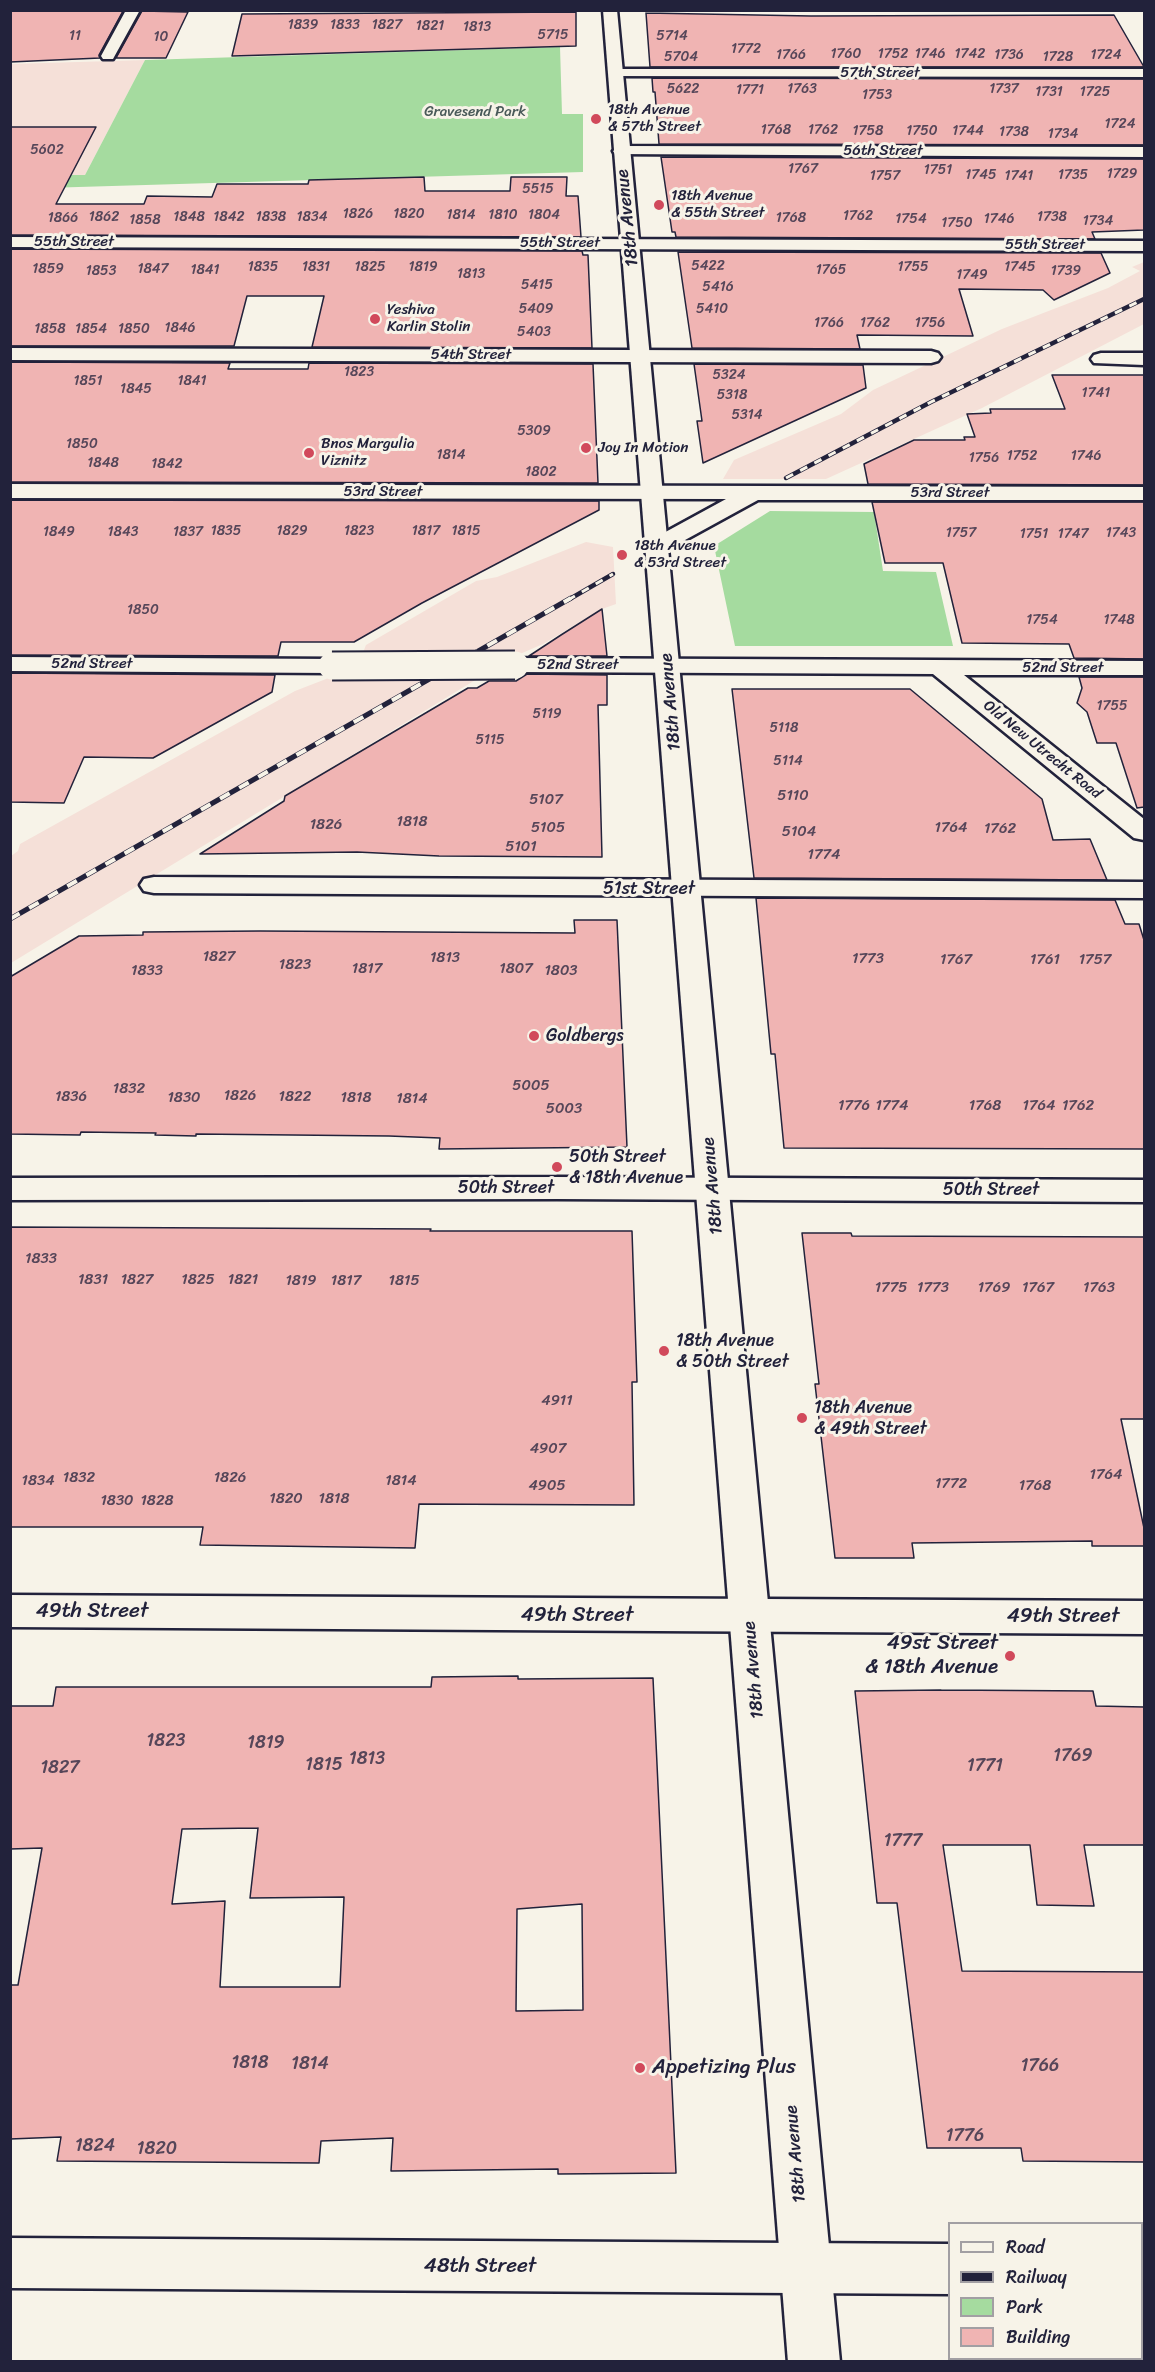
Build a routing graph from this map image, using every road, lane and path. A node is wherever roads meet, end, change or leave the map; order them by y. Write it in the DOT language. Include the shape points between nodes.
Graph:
graph roads {
  1 [pos="133,10"];
  2 [pos="610,10"];
  3 [pos="108,56"];
  4 [pos="616,73"];
  5 [pos="1144,74"];
  6 [pos="621,151"];
  7 [pos="1144,152"];
  8 [pos="10,242"];
  9 [pos="631,244"];
  10 [pos="1144,246"];
  11 [pos="10,354"];
  12 [pos="640,356"];
  13 [pos="931,357"];
  14 [pos="1101,358"];
  15 [pos="1144,358"];
  16 [pos="10,491"];
  17 [pos="653,493"];
  18 [pos="755,493"];
  19 [pos="1144,494"];
  20 [pos="657,546"];
  21 [pos="10,664"];
  22 [pos="668,665"];
  23 [pos="939,667"];
  24 [pos="1144,668"];
  25 [pos="1144,832"];
  26 [pos="154,885"];
  27 [pos="687,889"];
  28 [pos="1144,891"];
  29 [pos="10,1189"];
  30 [pos="713,1189"];
  31 [pos="1144,1191"];
  32 [pos="10,1611"];
  33 [pos="749,1617"];
  34 [pos="1144,1618"];
  35 [pos="10,2263"];
  36 [pos="806,2268"];
  37 [pos="948,2269"];
  38 [pos="814,2361"];
  1 -- 3 [label="street"];
  2 -- 4 [label="street, 18th Avenue"];
  4 -- 5 [label="street, 57th Street"];
  4 -- 6 [label="street, 18th Avenue"];
  6 -- 7 [label="street, 56th Street"];
  6 -- 9 [label="street, 18th Avenue"];
  8 -- 9 [label="street, 55th Street"];
  9 -- 10 [label="street, 55th Street"];
  9 -- 12 [label="street, 18th Avenue"];
  11 -- 12 [label="street, 54th Street"];
  12 -- 13 [label="street, 54th Street"];
  12 -- 17 [label="street, 18th Avenue"];
  14 -- 15 [label="street"];
  16 -- 17 [label="street, 53rd Street"];
  17 -- 18 [label="street, 53rd Street"];
  17 -- 20 [label="street, 18th Avenue"];
  18 -- 19 [label="street, 53rd Street"];
  18 -- 20 [label="street, 53rd Street"];
  20 -- 22 [label="street, 18th Avenue"];
  21 -- 22 [label="street, 52nd Street, bridge"];
  22 -- 23 [label="street, 52nd Street"];
  22 -- 27 [label="street, 18th Avenue"];
  23 -- 24 [label="street, 52nd Street"];
  23 -- 25 [label="street, Old New Utrecht Road"];
  26 -- 27 [label="street, 51st Street"];
  27 -- 28 [label="street, 51st Street"];
  27 -- 30 [label="street, 18th Avenue"];
  29 -- 30 [label="street, 50th Street"];
  30 -- 31 [label="street, 50th Street"];
  30 -- 33 [label="street, 18th Avenue"];
  32 -- 33 [label="street, 49th Street"];
  33 -- 34 [label="street, 49th Street"];
  33 -- 36 [label="street, 18th Avenue"];
  35 -- 36 [label="street, 48th Street"];
  36 -- 37 [label="street, 48th Street"];
  36 -- 38 [label="street, 18th Avenue"];
}
